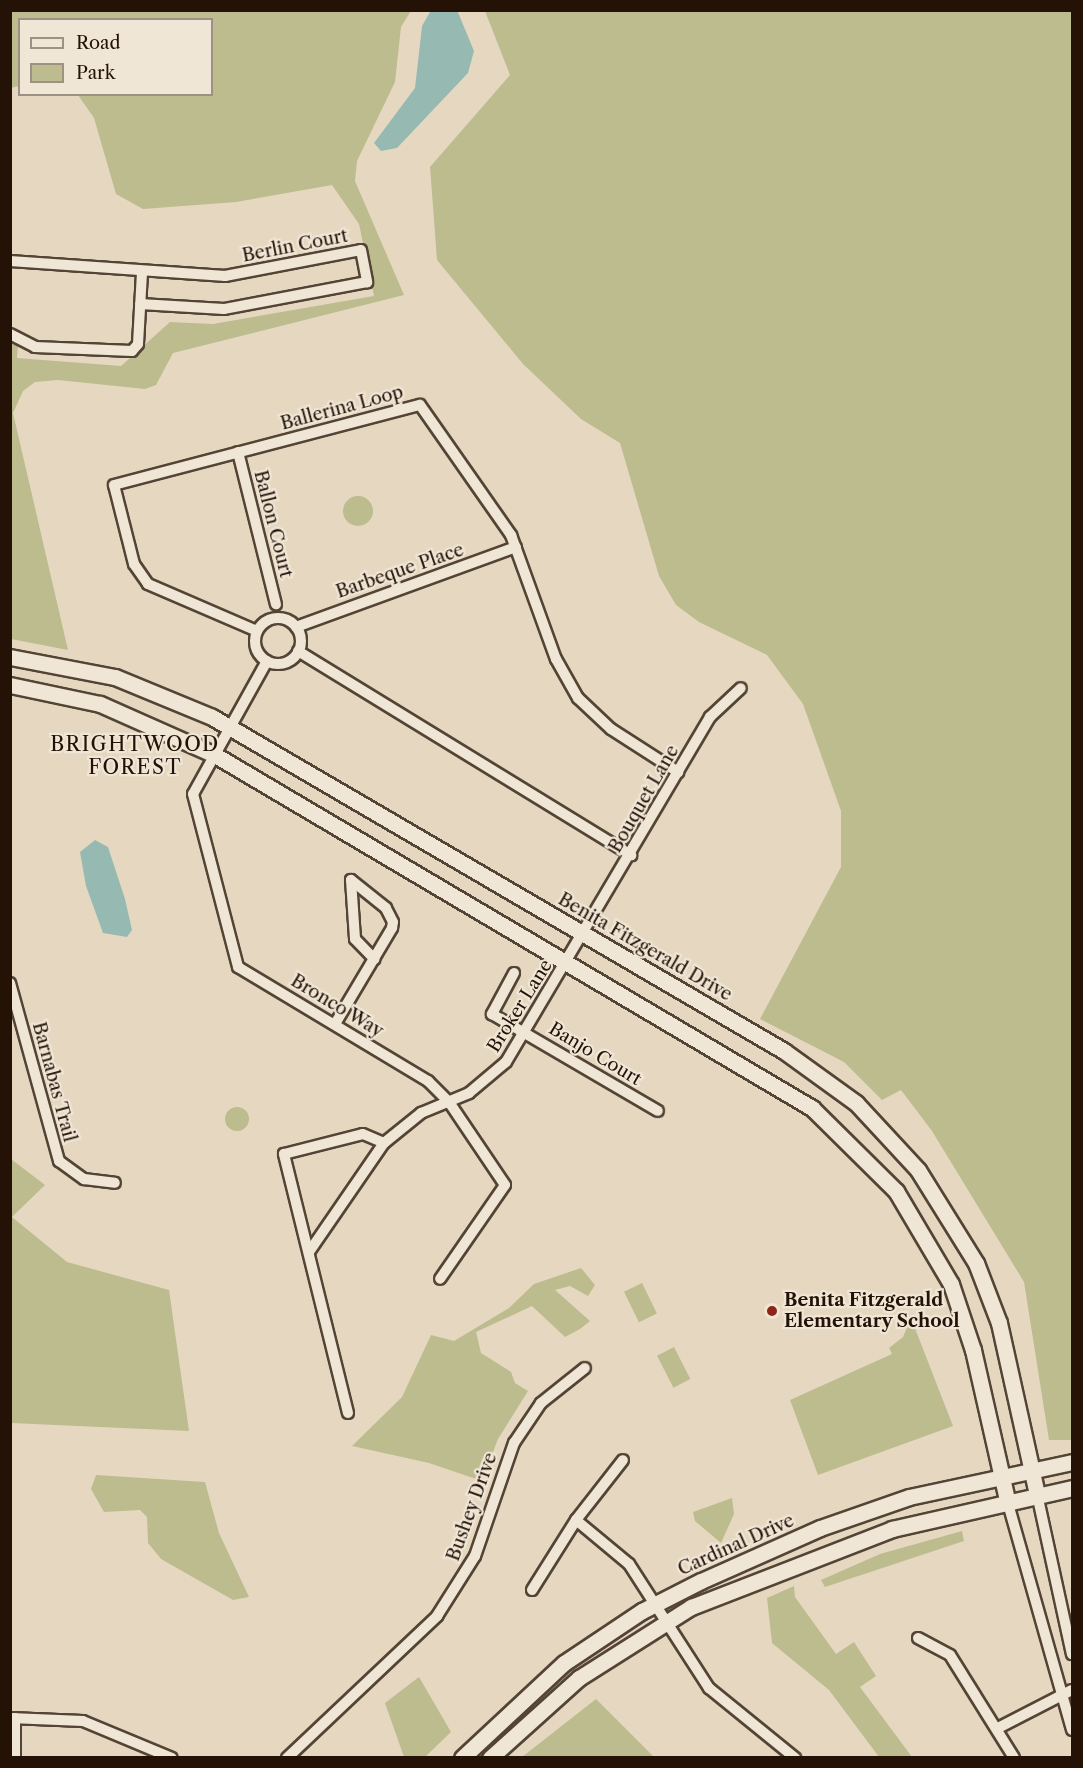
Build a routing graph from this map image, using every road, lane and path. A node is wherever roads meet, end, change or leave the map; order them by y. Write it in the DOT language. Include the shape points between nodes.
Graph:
graph roads {
  1 [pos="10,261"];
  2 [pos="142,272"];
  3 [pos="140,304"];
  4 [pos="10,334"];
  5 [pos="238,453"];
  6 [pos="516,548"];
  7 [pos="276,604"];
  8 [pos="296,627"];
  9 [pos="257,631"];
  10 [pos="298,651"];
  11 [pos="10,657"];
  12 [pos="267,661"];
  13 [pos="10,685"];
  14 [pos="741,688"];
  15 [pos="230,728"];
  16 [pos="214,755"];
  17 [pos="678,772"];
  18 [pos="631,855"];
  19 [pos="585,934"];
  20 [pos="374,959"];
  21 [pos="568,962"];
  22 [pos="514,973"];
  23 [pos="11,984"];
  24 [pos="334,1024"];
  25 [pos="527,1034"];
  26 [pos="449,1102"];
  27 [pos="658,1111"];
  28 [pos="384,1143"];
  29 [pos="116,1184"];
  30 [pos="309,1252"];
  31 [pos="440,1279"];
  32 [pos="585,1368"];
  33 [pos="348,1413"];
  34 [pos="623,1460"];
  35 [pos="1072,1462"];
  36 [pos="1031,1467"];
  37 [pos="1001,1473"];
  38 [pos="1072,1488"];
  39 [pos="1037,1494"];
  40 [pos="1007,1500"];
  41 [pos="576,1520"];
  42 [pos="532,1590"];
  43 [pos="655,1604"];
  44 [pos="665,1621"];
  45 [pos="918,1638"];
  46 [pos="1072,1654"];
  47 [pos="1072,1690"];
  48 [pos="1060,1696"];
  49 [pos="13,1718"];
  50 [pos="998,1728"];
  51 [pos="1072,1730"];
  52 [pos="15,1758"];
  53 [pos="172,1758"];
  54 [pos="287,1758"];
  55 [pos="462,1758"];
  56 [pos="490,1758"];
  57 [pos="795,1758"];
  58 [pos="1014,1758"];
  1 -- 2 [label="street, Berlin Court"];
  2 -- 3 [label="street"];
  2 -- 3 [label="street, Berlin Court" via="225,276 361,250 367,282 224,309"];
  3 -- 4 [label="street" via="138,344 128,353 35,347"];
  5 -- 6 [label="street, Ballerina Loop" via="420,405"];
  5 -- 7 [label="street, Ballon Court"];
  5 -- 9 [label="street, Ballerina Loop" via="114,485 132,558 148,584"];
  6 -- 8 [label="street, Barbeque Place"];
  6 -- 17 [label="street, Ballerina Loop" via="556,659 578,698 611,729"];
  8 -- 9 [label="street" via="279,618"];
  8 -- 10 [label="street"];
  9 -- 12 [label="street" via="255,645"];
  10 -- 12 [label="street" via="283,663"];
  10 -- 18 [label="street"];
  11 -- 15 [label="main road, Benita Fitzgerald Drive" via="115,677"];
  12 -- 15 [label="street"];
  13 -- 16 [label="main road" via="100,704"];
  14 -- 17 [label="street, Bouquet Lane" via="718,705"];
  15 -- 16 [label="street, Bronco Way"];
  15 -- 19 [label="main road, Benita Fitzgerald Drive"];
  16 -- 21 [label="main road"];
  16 -- 24 [label="street, Bronco Way" via="193,794 238,967"];
  17 -- 18 [label="street, Bouquet Lane"];
  18 -- 19 [label="street, Bouquet Lane"];
  19 -- 21 [label="street, Broker Lane"];
  19 -- 36 [label="main road, Benita Fitzgerald Drive" via="809,1066 856,1103 903,1151 959,1230 991,1298"];
  20 -- 20 [label="street" via="392,928 392,917 351,880 355,939"];
  20 -- 24 [label="street"];
  21 -- 25 [label="street, Broker Lane"];
  21 -- 37 [label="main road" via="789,1091 840,1131 881,1173 919,1227 963,1311"];
  22 -- 25 [label="street, Banjo Court" via="492,1014"];
  23 -- 29 [label="street, Barnabas Trail" via="59,1161 84,1179"];
  24 -- 26 [label="street, Bronco Way" via="418,1074"];
  25 -- 26 [label="street, Broker Lane" via="492,1076"];
  25 -- 27 [label="street, Banjo Court"];
  26 -- 28 [label="street, Broker Lane" via="421,1113"];
  26 -- 31 [label="street, Bronco Way" via="505,1185"];
  28 -- 30 [label="street, Broker Lane"];
  28 -- 30 [label="street" via="363,1134 284,1154"];
  30 -- 33 [label="street"];
  32 -- 54 [label="street, Bushey Drive" via="541,1403 514,1443 475,1556 437,1616"];
  34 -- 41 [label="street"];
  35 -- 36 [label="main road, Cardinal Drive"];
  36 -- 37 [label="main road, Cardinal Drive"];
  36 -- 39 [label="main road, Benita Fitzgerald Drive"];
  37 -- 40 [label="main road"];
  37 -- 43 [label="main road, Cardinal Drive" via="839,1521"];
  38 -- 39 [label="main road"];
  39 -- 40 [label="main road"];
  39 -- 46 [label="street"];
  40 -- 44 [label="main road" via="857,1540"];
  40 -- 48 [label="street"];
  41 -- 42 [label="street"];
  41 -- 43 [label="street" via="614,1547"];
  43 -- 44 [label="street"];
  43 -- 55 [label="main road, Cardinal Drive" via="564,1663"];
  44 -- 56 [label="main road" via="579,1678"];
  44 -- 57 [label="street" via="709,1688"];
  45 -- 50 [label="street" via="950,1655"];
  47 -- 48 [label="street"];
  48 -- 50 [label="street"];
  48 -- 51 [label="street"];
  49 -- 52 [label="street"];
  49 -- 53 [label="street" via="83,1720"];
  50 -- 58 [label="street"];
}
